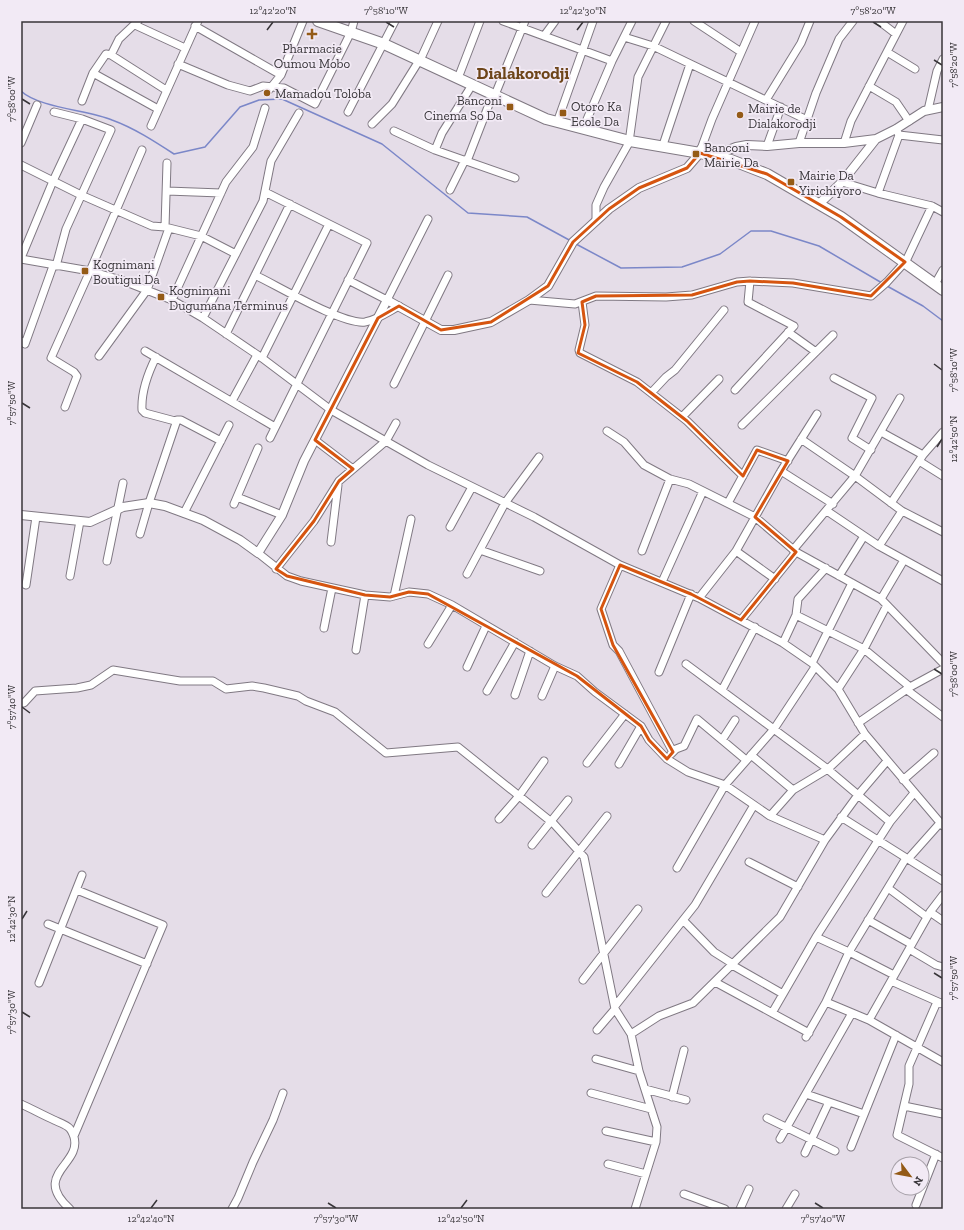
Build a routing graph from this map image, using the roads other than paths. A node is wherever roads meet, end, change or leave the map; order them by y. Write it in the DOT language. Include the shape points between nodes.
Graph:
graph roads {
  1 [pos="303,21"];
  2 [pos="318,21"];
  3 [pos="335,21"];
  4 [pos="395,21"];
  5 [pos="438,21"];
  6 [pos="480,21"];
  7 [pos="503,21"];
  8 [pos="526,21"];
  9 [pos="555,21"];
  10 [pos="594,21"];
  11 [pos="632,21"];
  12 [pos="666,21"];
  13 [pos="694,21"];
  14 [pos="755,21"];
  15 [pos="810,21"];
  16 [pos="853,21"];
  17 [pos="878,21"];
  18 [pos="903,21"];
  19 [pos="136,23"];
  20 [pos="197,23"];
  21 [pos="352,27"];
  22 [pos="522,28"];
  23 [pos="896,34"];
  24 [pos="544,36"];
  25 [pos="624,37"];
  26 [pos="385,42"];
  27 [pos="653,46"];
  28 [pos="185,48"];
  29 [pos="582,51"];
  30 [pos="741,52"];
  31 [pos="887,52"];
  32 [pos="111,54"];
  33 [pos="421,58"];
  34 [pos="943,59"];
  35 [pos="612,62"];
  36 [pos="178,64"];
  37 [pos="690,64"];
  38 [pos="915,69"];
  39 [pos="93,73"];
  40 [pos="460,73"];
  41 [pos="281,75"];
  42 [pos="728,82"];
  43 [pos="472,85"];
  44 [pos="870,86"];
  45 [pos="270,89"];
  46 [pos="166,90"];
  47 [pos="495,92"];
  48 [pos="82,100"];
  49 [pos="766,100"];
  50 [pos="37,105"];
  51 [pos="943,107"];
  52 [pos="265,108"];
  53 [pos="781,108"];
  54 [pos="158,109"];
  55 [pos="928,110"];
  56 [pos="54,112"];
  57 [pos="348,112"];
  58 [pos="299,113"];
  59 [pos="559,117"];
  60 [pos="82,119"];
  61 [pos="807,120"];
  62 [pos="908,121"];
  63 [pos="372,124"];
  64 [pos="585,124"];
  65 [pos="151,126"];
  66 [pos="394,131"];
  67 [pos="898,132"];
  68 [pos="630,138"];
  69 [pos="876,139"];
  70 [pos="943,140"];
  71 [pos="664,142"];
  72 [pos="21,143"];
  73 [pos="798,143"];
  74 [pos="844,143"];
  75 [pos="767,146"];
  76 [pos="142,150"];
  77 [pos="435,150"];
  78 [pos="700,151"];
  79 [pos="718,155"];
  80 [pos="466,161"];
  81 [pos="167,163"];
  82 [pos="21,165"];
  83 [pos="515,178"];
  84 [pos="53,181"];
  85 [pos="842,182"];
  86 [pos="450,190"];
  87 [pos="167,191"];
  88 [pos="221,192"];
  89 [pos="264,192"];
  90 [pos="878,193"];
  91 [pos="82,195"];
  92 [pos="821,203"];
  93 [pos="290,204"];
  94 [pos="932,206"];
  95 [pos="116,210"];
  96 [pos="943,212"];
  97 [pos="428,219"];
  98 [pos="596,221"];
  99 [pos="329,224"];
  100 [pos="167,227"];
  101 [pos="201,236"];
  102 [pos="236,254"];
  103 [pos="21,259"];
  104 [pos="905,262"];
  105 [pos="54,266"];
  106 [pos="943,270"];
  107 [pos="90,271"];
  108 [pos="255,275"];
  109 [pos="448,275"];
  110 [pos="348,280"];
  111 [pos="750,281"];
  112 [pos="939,285"];
  113 [pos="146,290"];
  114 [pos="294,294"];
  115 [pos="172,300"];
  116 [pos="387,300"];
  117 [pos="528,300"];
  118 [pos="582,302"];
  119 [pos="399,306"];
  120 [pos="724,310"];
  121 [pos="332,314"];
  122 [pos="203,318"];
  123 [pos="378,318"];
  124 [pos="425,321"];
  125 [pos="788,332"];
  126 [pos="226,334"];
  127 [pos="833,335"];
  128 [pos="21,341"];
  129 [pos="145,351"];
  130 [pos="816,352"];
  131 [pos="99,356"];
  132 [pos="259,356"];
  133 [pos="156,357"];
  134 [pos="834,378"];
  135 [pos="719,379"];
  136 [pos="297,384"];
  137 [pos="394,384"];
  138 [pos="735,390"];
  139 [pos="651,393"];
  140 [pos="900,398"];
  141 [pos="232,401"];
  142 [pos="65,407"];
  143 [pos="331,410"];
  144 [pos="817,414"];
  145 [pos="682,417"];
  146 [pos="175,421"];
  147 [pos="396,423"];
  148 [pos="229,425"];
  149 [pos="742,425"];
  150 [pos="275,427"];
  151 [pos="607,431"];
  152 [pos="881,432"];
  153 [pos="943,432"];
  154 [pos="270,438"];
  155 [pos="801,439"];
  156 [pos="315,440"];
  157 [pos="221,441"];
  158 [pos="386,441"];
  159 [pos="258,448"];
  160 [pos="871,450"];
  161 [pos="539,457"];
  162 [pos="921,458"];
  163 [pos="788,461"];
  164 [pos="353,469"];
  165 [pos="781,471"];
  166 [pos="743,476"];
  167 [pos="855,476"];
  168 [pos="943,476"];
  169 [pos="670,479"];
  170 [pos="339,481"];
  171 [pos="123,483"];
  172 [pos="472,487"];
  173 [pos="703,491"];
  174 [pos="237,497"];
  175 [pos="149,502"];
  176 [pos="505,503"];
  177 [pos="728,503"];
  178 [pos="891,503"];
  179 [pos="234,504"];
  180 [pos="833,504"];
  181 [pos="117,510"];
  182 [pos="827,511"];
  183 [pos="902,511"];
  184 [pos="184,513"];
  185 [pos="21,515"];
  186 [pos="282,515"];
  187 [pos="36,517"];
  188 [pos="755,517"];
  189 [pos="411,518"];
  190 [pos="80,521"];
  191 [pos="450,527"];
  192 [pos="943,532"];
  193 [pos="140,534"];
  194 [pos="864,536"];
  195 [pos="331,542"];
  196 [pos="879,546"];
  197 [pos="480,550"];
  198 [pos="642,551"];
  199 [pos="736,551"];
  200 [pos="795,551"];
  201 [pos="258,553"];
  202 [pos="904,560"];
  203 [pos="107,561"];
  204 [pos="620,565"];
  205 [pos="826,568"];
  206 [pos="276,569"];
  207 [pos="540,571"];
  208 [pos="467,574"];
  209 [pos="70,576"];
  210 [pos="839,576"];
  211 [pos="774,579"];
  212 [pos="943,581"];
  213 [pos="662,582"];
  214 [pos="852,583"];
  215 [pos="26,585"];
  216 [pos="332,588"];
  217 [pos="365,594"];
  218 [pos="691,594"];
  219 [pos="394,596"];
  220 [pos="699,598"];
  221 [pos="881,599"];
  222 [pos="452,605"];
  223 [pos="887,606"];
  224 [pos="796,615"];
  225 [pos="741,620"];
  226 [pos="486,626"];
  227 [pos="755,627"];
  228 [pos="324,628"];
  229 [pos="828,631"];
  230 [pos="515,642"];
  231 [pos="783,643"];
  232 [pos="428,644"];
  233 [pos="864,649"];
  234 [pos="356,650"];
  235 [pos="530,651"];
  236 [pos="943,663"];
  237 [pos="686,664"];
  238 [pos="814,665"];
  239 [pos="555,666"];
  240 [pos="467,667"];
  241 [pos="943,669"];
  242 [pos="659,672"];
  243 [pos="908,688"];
  244 [pos="838,689"];
  245 [pos="722,690"];
  246 [pos="487,691"];
  247 [pos="515,694"];
  248 [pos="542,696"];
  249 [pos="21,703"];
  250 [pos="625,714"];
  251 [pos="943,717"];
  252 [pos="735,720"];
  253 [pos="858,723"];
  254 [pos="641,726"];
  255 [pos="774,729"];
  256 [pos="865,734"];
  257 [pos="722,740"];
  258 [pos="673,752"];
  259 [pos="934,753"];
  260 [pos="748,758"];
  261 [pos="667,759"];
  262 [pos="544,761"];
  263 [pos="887,761"];
  264 [pos="587,763"];
  265 [pos="619,764"];
  266 [pos="828,769"];
  267 [pos="903,780"];
  268 [pos="725,785"];
  269 [pos="793,790"];
  270 [pos="914,793"];
  271 [pos="858,795"];
  272 [pos="519,796"];
  273 [pos="568,800"];
  274 [pos="754,805"];
  275 [pos="607,816"];
  276 [pos="770,816"];
  277 [pos="841,817"];
  278 [pos="499,819"];
  279 [pos="551,822"];
  280 [pos="890,822"];
  281 [pos="942,825"];
  282 [pos="825,840"];
  283 [pos="878,841"];
  284 [pos="532,845"];
  285 [pos="579,852"];
  286 [pos="907,859"];
  287 [pos="748,862"];
  288 [pos="677,868"];
  289 [pos="82,875"];
  290 [pos="943,881"];
  291 [pos="798,887"];
  292 [pos="888,888"];
  293 [pos="77,890"];
  294 [pos="546,893"];
  295 [pos="943,895"];
  296 [pos="638,909"];
  297 [pos="928,914"];
  298 [pos="683,920"];
  299 [pos="868,920"];
  300 [pos="943,921"];
  301 [pos="48,924"];
  302 [pos="61,929"];
  303 [pos="816,937"];
  304 [pos="910,947"];
  305 [pos="849,952"];
  306 [pos="604,953"];
  307 [pos="147,964"];
  308 [pos="732,964"];
  309 [pos="943,967"];
  310 [pos="892,978"];
  311 [pos="583,980"];
  312 [pos="715,982"];
  313 [pos="39,983"];
  314 [pos="783,994"];
  315 [pos="826,1002"];
  316 [pos="940,1003"];
  317 [pos="615,1008"];
  318 [pos="772,1013"];
  319 [pos="852,1013"];
  320 [pos="869,1020"];
  321 [pos="597,1030"];
  322 [pos="630,1034"];
  323 [pos="896,1035"];
  324 [pos="917,1047"];
  325 [pos="684,1050"];
  326 [pos="596,1059"];
  327 [pos="943,1062"];
  328 [pos="639,1071"];
  329 [pos="645,1089"];
  330 [pos="283,1093"];
  331 [pos="591,1093"];
  332 [pos="806,1094"];
  333 [pos="672,1097"];
  334 [pos="686,1100"];
  335 [pos="829,1102"];
  336 [pos="21,1104"];
  337 [pos="904,1106"];
  338 [pos="651,1109"];
  339 [pos="864,1114"];
  340 [pos="943,1114"];
  341 [pos="767,1118"];
  342 [pos="786,1128"];
  343 [pos="606,1131"];
  344 [pos="74,1136"];
  345 [pos="780,1139"];
  346 [pos="811,1140"];
  347 [pos="656,1142"];
  348 [pos="851,1147"];
  349 [pos="834,1151"];
  350 [pos="805,1153"];
  351 [pos="940,1156"];
  352 [pos="608,1164"];
  353 [pos="646,1174"];
  354 [pos="749,1189"];
  355 [pos="684,1194"];
  356 [pos="795,1194"];
  357 [pos="916,1205"];
  358 [pos="70,1209"];
  359 [pos="232,1209"];
  360 [pos="635,1209"];
  361 [pos="725,1209"];
  362 [pos="740,1209"];
  363 [pos="786,1209"];
  1 -- 41 [label="street"];
  2 -- 21 [label="main road"];
  3 -- 21 [label="main road"];
  4 -- 26 [label="street"];
  5 -- 33 [label="street"];
  6 -- 40 [label="street"];
  7 -- 22 [label="street"];
  8 -- 22 [label="street"];
  9 -- 24 [label="street"];
  10 -- 29 [label="street"];
  11 -- 25 [label="street"];
  12 -- 27 [label="street"];
  13 -- 30 [label="street"];
  14 -- 30 [label="street"];
  15 -- 49 [label="street"];
  16 -- 61 [label="street" via="839,39"];
  17 -- 23 [label="street"];
  18 -- 23 [label="street"];
  19 -- 28 [label="street"];
  19 -- 32 [label="street" via="119,39"];
  20 -- 28 [label="street"];
  20 -- 41 [label="street"];
  21 -- 26 [label="main road"];
  21 -- 45 [label="street" via="315,104 284,88"];
  22 -- 24 [label="street"];
  22 -- 47 [label="street"];
  23 -- 31 [label="street"];
  24 -- 29 [label="street"];
  25 -- 27 [label="street"];
  25 -- 35 [label="street"];
  26 -- 33 [label="main road"];
  26 -- 57 [label="street"];
  27 -- 37 [label="street"];
  27 -- 68 [label="street" via="638,77"];
  28 -- 36 [label="street"];
  29 -- 35 [label="street"];
  29 -- 59 [label="street"];
  30 -- 42 [label="street"];
  31 -- 38 [label="street"];
  31 -- 44 [label="street"];
  32 -- 39 [label="street" via="105,55"];
  32 -- 46 [label="street"];
  33 -- 40 [label="main road"];
  33 -- 43 [label="main road"];
  33 -- 63 [label="street" via="392,104"];
  34 -- 55 [label="street" via="937,71"];
  35 -- 64 [label="street"];
  36 -- 45 [label="street" via="228,85 250,91 263,86"];
  36 -- 46 [label="street"];
  37 -- 42 [label="street"];
  37 -- 71 [label="street"];
  39 -- 48 [label="street"];
  39 -- 54 [label="street"];
  40 -- 47 [label="main road"];
  41 -- 45 [label="street"];
  42 -- 49 [label="street"];
  42 -- 78 [label="street"];
  43 -- 47 [label="main road"];
  43 -- 77 [label="street" via="442,133"];
  44 -- 62 [label="street" via="896,102"];
  44 -- 74 [label="street" via="851,121"];
  46 -- 54 [label="street"];
  47 -- 59 [label="main road"];
  47 -- 68 [label="main road" via="546,119"];
  47 -- 80 [label="street"];
  49 -- 53 [label="street"];
  50 -- 72 [label="street"];
  51 -- 55 [label="street"];
  52 -- 88 [label="street" via="253,147"];
  53 -- 61 [label="street"];
  53 -- 75 [label="street"];
  54 -- 65 [label="street"];
  55 -- 62 [label="street"];
  56 -- 60 [label="street"];
  58 -- 89 [label="street" via="271,161"];
  59 -- 64 [label="main road"];
  60 -- 84 [label="street"];
  60 -- 91 [label="street" via="110,130"];
  61 -- 73 [label="street"];
  62 -- 67 [label="street"];
  64 -- 68 [label="main road"];
  66 -- 77 [label="street"];
  67 -- 69 [label="street"];
  67 -- 70 [label="street"];
  67 -- 90 [label="street"];
  68 -- 71 [label="main road"];
  68 -- 78 [label="main road"];
  68 -- 98 [label="street" via="596,205"];
  69 -- 74 [label="street"];
  69 -- 85 [label="street"];
  71 -- 78 [label="main road"];
  73 -- 74 [label="street"];
  73 -- 75 [label="street"];
  75 -- 79 [label="street" via="736,147"];
  76 -- 95 [label="street"];
  77 -- 80 [label="street"];
  78 -- 79 [label="main road"];
  78 -- 98 [label="street" via="687,168 639,188"];
  79 -- 92 [label="main road" via="750,162 771,171"];
  80 -- 83 [label="street"];
  80 -- 86 [label="street"];
  81 -- 87 [label="street"];
  82 -- 84 [label="street"];
  84 -- 91 [label="street"];
  84 -- 103 [label="street"];
  85 -- 90 [label="street"];
  85 -- 92 [label="street"];
  87 -- 88 [label="street"];
  87 -- 100 [label="street"];
  88 -- 101 [label="street"];
  89 -- 93 [label="street"];
  89 -- 102 [label="street" via="263,201"];
  90 -- 94 [label="street"];
  91 -- 95 [label="street"];
  91 -- 105 [label="street" via="66,229"];
  92 -- 104 [label="main road"];
  93 -- 99 [label="street"];
  93 -- 108 [label="street"];
  94 -- 96 [label="street"];
  94 -- 104 [label="street"];
  95 -- 100 [label="street" via="152,226"];
  95 -- 107 [label="street"];
  97 -- 116 [label="street"];
  98 -- 117 [label="street" via="573,242 548,286"];
  99 -- 110 [label="street" via="367,243"];
  99 -- 114 [label="street"];
  100 -- 101 [label="street"];
  100 -- 113 [label="street"];
  101 -- 102 [label="street"];
  101 -- 115 [label="street"];
  102 -- 122 [label="street"];
  103 -- 105 [label="street"];
  104 -- 111 [label="street" via="871,296 793,283"];
  104 -- 112 [label="main road"];
  105 -- 107 [label="street"];
  105 -- 128 [label="street" via="25,344"];
  106 -- 112 [label="street"];
  107 -- 113 [label="street"];
  107 -- 142 [label="street" via="51,358 78,376"];
  108 -- 114 [label="street"];
  108 -- 126 [label="street"];
  109 -- 124 [label="street"];
  110 -- 116 [label="street"];
  110 -- 121 [label="street"];
  111 -- 118 [label="street" via="737,282 692,295 596,296"];
  111 -- 125 [label="street" via="748,302 794,326"];
  113 -- 115 [label="street"];
  113 -- 131 [label="street"];
  114 -- 121 [label="street"];
  114 -- 132 [label="street"];
  115 -- 122 [label="street"];
  116 -- 119 [label="street"];
  116 -- 123 [label="street"];
  117 -- 118 [label="street" via="575,304"];
  117 -- 124 [label="street" via="490,322 476,326 442,330"];
  118 -- 139 [label="street" via="585,325 580,353 637,382"];
  119 -- 123 [label="street"];
  119 -- 124 [label="street"];
  120 -- 139 [label="street" via="675,370"];
  121 -- 123 [label="street" via="356,322"];
  121 -- 136 [label="street"];
  122 -- 126 [label="street"];
  123 -- 143 [label="street"];
  124 -- 137 [label="street"];
  125 -- 130 [label="street"];
  125 -- 138 [label="street"];
  126 -- 132 [label="street"];
  127 -- 130 [label="street"];
  129 -- 133 [label="street"];
  130 -- 149 [label="street"];
  132 -- 136 [label="street"];
  132 -- 141 [label="street"];
  133 -- 141 [label="street"];
  133 -- 146 [label="street" via="145,385 142,410"];
  134 -- 160 [label="street" via="872,398 852,438"];
  135 -- 145 [label="street"];
  136 -- 143 [label="street"];
  136 -- 150 [label="street"];
  139 -- 145 [label="street"];
  140 -- 152 [label="street"];
  141 -- 150 [label="street"];
  143 -- 156 [label="street"];
  143 -- 158 [label="street"];
  144 -- 155 [label="street"];
  145 -- 166 [label="street"];
  146 -- 157 [label="street" via="178,419"];
  146 -- 175 [label="street"];
  147 -- 158 [label="street"];
  148 -- 157 [label="street"];
  150 -- 154 [label="street"];
  151 -- 169 [label="street" via="624,442 644,465"];
  152 -- 160 [label="street"];
  152 -- 162 [label="street"];
  153 -- 162 [label="street"];
  155 -- 163 [label="street"];
  155 -- 167 [label="street"];
  156 -- 164 [label="street"];
  156 -- 186 [label="street"];
  157 -- 184 [label="street"];
  158 -- 164 [label="street"];
  158 -- 172 [label="street"];
  159 -- 174 [label="street"];
  160 -- 167 [label="street"];
  161 -- 176 [label="street"];
  162 -- 168 [label="street"];
  162 -- 178 [label="street"];
  163 -- 165 [label="street"];
  163 -- 166 [label="street" via="757,450"];
  164 -- 170 [label="street"];
  165 -- 180 [label="street"];
  165 -- 188 [label="street"];
  166 -- 177 [label="street"];
  167 -- 178 [label="street"];
  167 -- 180 [label="street"];
  169 -- 173 [label="street"];
  169 -- 198 [label="street"];
  170 -- 195 [label="street"];
  170 -- 206 [label="street" via="314,520"];
  171 -- 181 [label="street"];
  172 -- 176 [label="street"];
  172 -- 191 [label="street"];
  173 -- 177 [label="street"];
  173 -- 213 [label="street"];
  174 -- 179 [label="street"];
  174 -- 186 [label="street"];
  175 -- 181 [label="street"];
  175 -- 184 [label="street"];
  175 -- 193 [label="street"];
  176 -- 197 [label="street"];
  176 -- 204 [label="street"];
  177 -- 188 [label="street"];
  178 -- 183 [label="street"];
  180 -- 182 [label="street"];
  181 -- 190 [label="street" via="90,522"];
  181 -- 203 [label="street"];
  182 -- 194 [label="street"];
  182 -- 200 [label="street"];
  183 -- 192 [label="street"];
  183 -- 196 [label="street"];
  184 -- 201 [label="street" via="203,520"];
  185 -- 187 [label="street"];
  186 -- 201 [label="street"];
  187 -- 190 [label="street"];
  187 -- 215 [label="street"];
  188 -- 199 [label="street"];
  188 -- 200 [label="street"];
  189 -- 219 [label="street"];
  190 -- 209 [label="street"];
  194 -- 196 [label="street"];
  194 -- 210 [label="street"];
  196 -- 202 [label="street"];
  197 -- 207 [label="street"];
  197 -- 208 [label="street"];
  199 -- 211 [label="street"];
  199 -- 220 [label="street"];
  200 -- 205 [label="street"];
  200 -- 211 [label="street"];
  201 -- 206 [label="street"];
  202 -- 212 [label="street"];
  202 -- 221 [label="street"];
  204 -- 213 [label="street"];
  204 -- 258 [label="street" via="601,609 613,645 619,651"];
  205 -- 210 [label="street"];
  205 -- 224 [label="street" via="798,599"];
  206 -- 216 [label="street" via="301,581"];
  210 -- 214 [label="street"];
  211 -- 225 [label="street"];
  213 -- 218 [label="street"];
  214 -- 221 [label="street"];
  214 -- 229 [label="street"];
  216 -- 217 [label="street"];
  216 -- 228 [label="street"];
  217 -- 219 [label="street"];
  217 -- 234 [label="street"];
  218 -- 220 [label="street"];
  218 -- 242 [label="street"];
  219 -- 222 [label="street" via="409,592 428,594"];
  220 -- 225 [label="street"];
  221 -- 223 [label="street"];
  222 -- 226 [label="street"];
  222 -- 232 [label="street"];
  223 -- 233 [label="street"];
  223 -- 236 [label="street"];
  224 -- 229 [label="street"];
  224 -- 231 [label="street"];
  225 -- 227 [label="street"];
  226 -- 230 [label="street"];
  226 -- 240 [label="street"];
  227 -- 231 [label="street"];
  227 -- 245 [label="street"];
  229 -- 233 [label="street"];
  229 -- 238 [label="street"];
  230 -- 235 [label="street"];
  230 -- 246 [label="street"];
  231 -- 238 [label="street"];
  233 -- 243 [label="street"];
  233 -- 244 [label="street"];
  235 -- 239 [label="street"];
  235 -- 247 [label="street"];
  237 -- 245 [label="street"];
  238 -- 244 [label="street"];
  238 -- 255 [label="street"];
  239 -- 248 [label="street"];
  239 -- 250 [label="street" via="577,676"];
  241 -- 243 [label="street"];
  243 -- 251 [label="street"];
  243 -- 253 [label="street"];
  244 -- 253 [label="street"];
  245 -- 255 [label="street"];
  249 -- 272 [label="street" via="35,691 91,685 113,670 180,681 213,681 226,689 252,686 264,688 298,696 335,712 386,753 458,747"];
  250 -- 254 [label="street"];
  250 -- 264 [label="street"];
  252 -- 257 [label="street"];
  253 -- 256 [label="street"];
  254 -- 261 [label="street" via="648,740"];
  254 -- 265 [label="street"];
  255 -- 260 [label="street"];
  255 -- 266 [label="street"];
  256 -- 263 [label="street"];
  256 -- 266 [label="street"];
  257 -- 258 [label="street" via="697,719 684,746"];
  257 -- 260 [label="street"];
  258 -- 261 [label="street"];
  259 -- 267 [label="street"];
  260 -- 268 [label="street"];
  260 -- 269 [label="street"];
  261 -- 268 [label="street" via="688,772"];
  262 -- 272 [label="street"];
  263 -- 267 [label="street"];
  263 -- 271 [label="street"];
  266 -- 269 [label="street"];
  266 -- 271 [label="street"];
  267 -- 270 [label="street"];
  268 -- 274 [label="street"];
  268 -- 288 [label="street"];
  269 -- 276 [label="street"];
  270 -- 280 [label="street"];
  270 -- 281 [label="street"];
  271 -- 277 [label="street"];
  271 -- 280 [label="street"];
  272 -- 278 [label="street"];
  272 -- 279 [label="street"];
  273 -- 279 [label="street"];
  274 -- 276 [label="street"];
  274 -- 298 [label="street" via="695,905"];
  275 -- 285 [label="street"];
  276 -- 282 [label="street"];
  277 -- 282 [label="street"];
  277 -- 283 [label="street"];
  279 -- 284 [label="street"];
  279 -- 285 [label="street"];
  280 -- 283 [label="street"];
  281 -- 286 [label="street"];
  282 -- 291 [label="street"];
  283 -- 286 [label="street"];
  283 -- 303 [label="street"];
  285 -- 294 [label="street"];
  285 -- 306 [label="street" via="584,857"];
  286 -- 290 [label="street"];
  286 -- 292 [label="street"];
  287 -- 291 [label="street"];
  289 -- 293 [label="street"];
  291 -- 308 [label="street" via="780,917"];
  292 -- 297 [label="street"];
  292 -- 299 [label="street"];
  293 -- 302 [label="street"];
  293 -- 307 [label="street" via="163,925"];
  295 -- 297 [label="street"];
  296 -- 306 [label="street"];
  297 -- 300 [label="street"];
  297 -- 304 [label="street"];
  298 -- 308 [label="street" via="714,952"];
  298 -- 317 [label="street"];
  299 -- 304 [label="street"];
  299 -- 305 [label="street"];
  301 -- 302 [label="street"];
  302 -- 307 [label="street"];
  302 -- 313 [label="street"];
  303 -- 305 [label="street"];
  303 -- 314 [label="street"];
  304 -- 309 [label="street"];
  304 -- 310 [label="street"];
  305 -- 310 [label="street"];
  305 -- 315 [label="street"];
  306 -- 311 [label="street"];
  306 -- 317 [label="street"];
  307 -- 344 [label="street"];
  308 -- 312 [label="street"];
  308 -- 314 [label="street"];
  310 -- 316 [label="street"];
  310 -- 320 [label="street"];
  312 -- 318 [label="street"];
  312 -- 322 [label="street" via="693,1003 659,1016"];
  314 -- 318 [label="street"];
  315 -- 318 [label="street" via="807,1035"];
  315 -- 319 [label="street"];
  316 -- 324 [label="street"];
  317 -- 321 [label="street"];
  317 -- 322 [label="street"];
  319 -- 320 [label="street"];
  319 -- 332 [label="street"];
  320 -- 323 [label="street"];
  322 -- 328 [label="street"];
  323 -- 324 [label="street"];
  323 -- 339 [label="street"];
  324 -- 327 [label="street"];
  324 -- 337 [label="street" via="909,1066 909,1084"];
  325 -- 333 [label="street"];
  326 -- 328 [label="street"];
  328 -- 329 [label="street"];
  329 -- 333 [label="street"];
  329 -- 338 [label="street"];
  330 -- 359 [label="street"];
  331 -- 338 [label="street"];
  332 -- 335 [label="street"];
  332 -- 342 [label="street"];
  333 -- 334 [label="street"];
  335 -- 339 [label="street"];
  335 -- 346 [label="street"];
  336 -- 344 [label="street" via="69,1127"];
  337 -- 340 [label="street"];
  337 -- 351 [label="street" via="897,1135"];
  338 -- 347 [label="street" via="657,1127"];
  339 -- 348 [label="street"];
  341 -- 342 [label="street"];
  342 -- 345 [label="street"];
  342 -- 346 [label="street"];
  343 -- 347 [label="street"];
  344 -- 358 [label="street" via="76,1146 56,1179 56,1190 63,1203"];
  346 -- 349 [label="street"];
  346 -- 350 [label="street"];
  347 -- 353 [label="street"];
  351 -- 357 [label="street"];
  352 -- 353 [label="street"];
  353 -- 360 [label="street"];
  354 -- 362 [label="street"];
  355 -- 361 [label="street"];
  356 -- 363 [label="street"];
}
